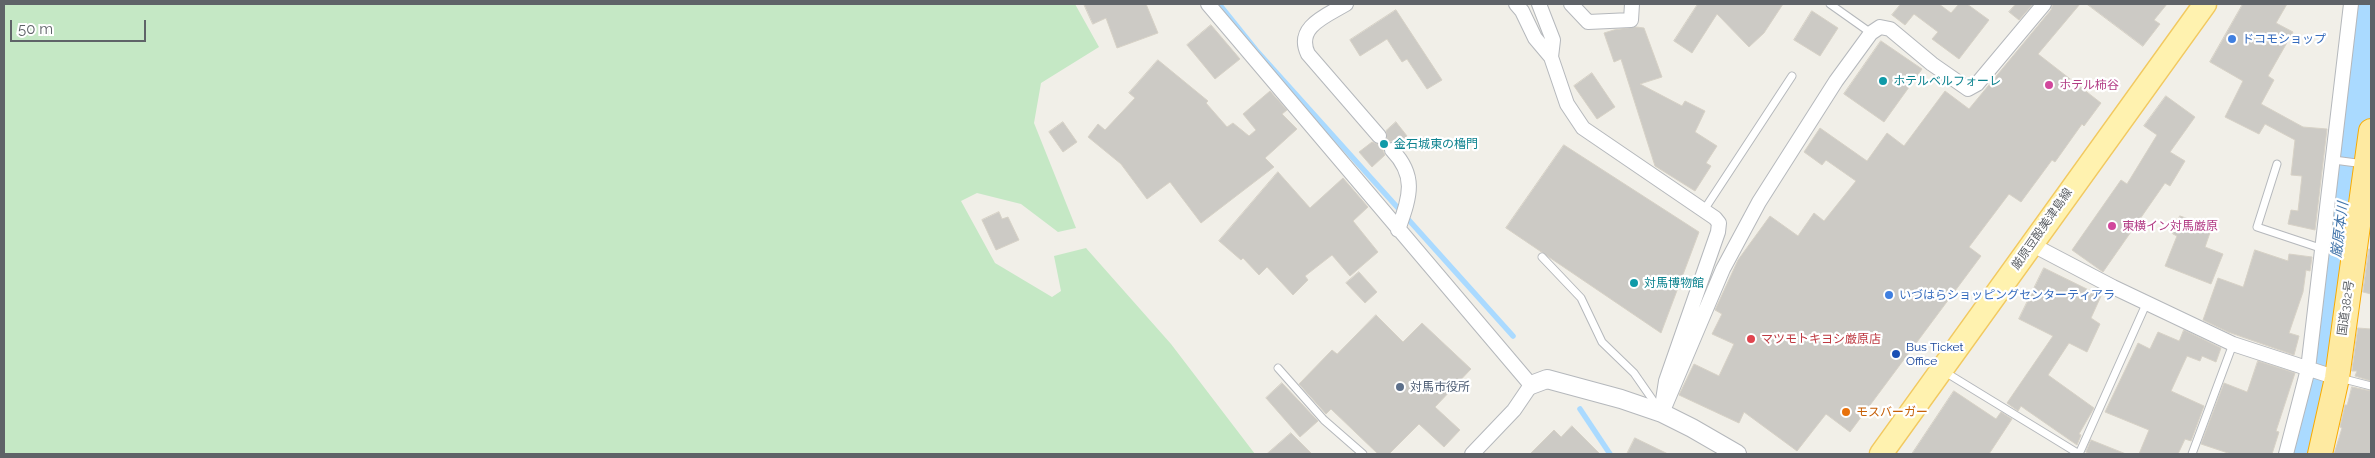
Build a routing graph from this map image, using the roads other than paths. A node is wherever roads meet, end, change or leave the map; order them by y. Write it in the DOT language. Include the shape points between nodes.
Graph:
graph roads {
  1 [pos="1208,4"];
  2 [pos="1346,4"];
  3 [pos="1516,4"];
  4 [pos="1539,4"];
  5 [pos="1572,4"];
  6 [pos="1632,4"];
  7 [pos="1830,4"];
  8 [pos="2044,4"];
  9 [pos="2205,4"];
  10 [pos="2351,4"];
  11 [pos="1871,33"];
  12 [pos="1550,57"];
  13 [pos="1792,76"];
  14 [pos="2371,131"];
  15 [pos="1380,136"];
  16 [pos="1392,150"];
  17 [pos="2336,160"];
  18 [pos="2277,164"];
  19 [pos="2366,165"];
  20 [pos="1704,210"];
  21 [pos="1398,230"];
  22 [pos="2031,244"];
  23 [pos="2323,249"];
  24 [pos="1542,257"];
  25 [pos="2147,302"];
  26 [pos="2233,344"];
  27 [pos="1278,368"];
  28 [pos="1942,370"];
  29 [pos="2323,373"];
  30 [pos="1531,385"];
  31 [pos="2371,386"];
  32 [pos="1662,413"];
  33 [pos="1363,454"];
  34 [pos="1472,454"];
  35 [pos="1737,454"];
  36 [pos="1881,454"];
  37 [pos="2079,454"];
  38 [pos="2192,454"];
  39 [pos="2286,454"];
  40 [pos="2320,454"];
  1 -- 21 [label="street"];
  2 -- 15 [label="street" via="1310,27 1305,34 1304,45 1308,54"];
  3 -- 12 [label="street"];
  4 -- 12 [label="street" via="1553,40"];
  5 -- 6 [label="street" via="1588,22 1630,20"];
  7 -- 11 [label="lane"];
  8 -- 11 [label="street" via="1977,84 1968,89 1890,29 1880,27"];
  9 -- 22 [label="main road, 厳原豆酘美津島線"];
  10 -- 17 [label="street"];
  11 -- 32 [label="street" via="1836,81 1759,202 1723,269"];
  12 -- 20 [label="street" via="1567,104 1583,128"];
  13 -- 20 [label="lane"];
  14 -- 19 [label="highway, 国道382号"];
  16 -- 21 [label="street" via="1401,160 1410,193"];
  17 -- 19 [label="lane"];
  17 -- 23 [label="street"];
  18 -- 23 [label="lane" via="2257,227"];
  19 -- 29 [label="highway, 国道382号"];
  20 -- 32 [label="street" via="1719,223 1718,232 1666,380"];
  21 -- 30 [label="street"];
  22 -- 25 [label="street"];
  22 -- 28 [label="main road, 厳原豆酘美津島線"];
  23 -- 29 [label="street"];
  24 -- 32 [label="lane" via="1581,298 1602,342 1634,373"];
  25 -- 26 [label="street"];
  25 -- 37 [label="lane"];
  26 -- 29 [label="street"];
  26 -- 38 [label="lane"];
  27 -- 33 [label="lane" via="1324,420"];
  28 -- 36 [label="main road, 厳原豆酘美津島線"];
  28 -- 37 [label="lane"];
  29 -- 31 [label="lane"];
  29 -- 39 [label="street"];
  29 -- 40 [label="highway, 国道382号"];
  30 -- 32 [label="street" via="1547,379 1568,383"];
  30 -- 34 [label="street" via="1514,410"];
  32 -- 35 [label="street"];
}
